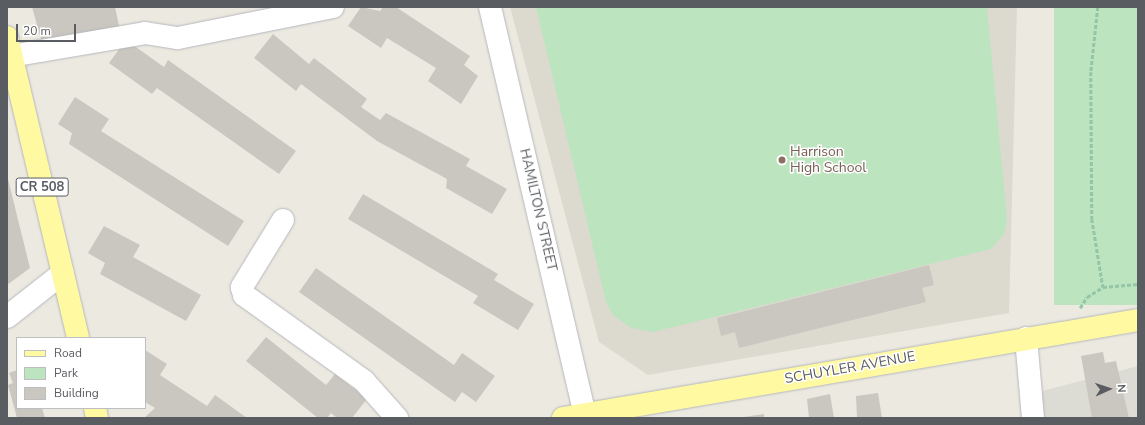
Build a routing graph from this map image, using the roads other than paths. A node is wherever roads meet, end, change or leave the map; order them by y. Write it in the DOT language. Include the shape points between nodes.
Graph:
graph roads {
  1 [pos="332,7"];
  2 [pos="490,7"];
  3 [pos="9,46"];
  4 [pos="283,220"];
  5 [pos="63,273"];
  6 [pos="7,317"];
  7 [pos="1138,320"];
  8 [pos="78,337"];
  9 [pos="1026,338"];
  10 [pos="585,414"];
  11 [pos="397,418"];
  12 [pos="563,418"];
  13 [pos="1033,418"];
  1 -- 3 [label="street" via="178,38 145,33"];
  2 -- 10 [label="street, HAMILTON STREET"];
  3 -- 5 [label="main road, CR 508"];
  4 -- 11 [label="street" via="242,287 244,295 364,381"];
  5 -- 6 [label="street"];
  5 -- 8 [label="main road, CR 508"];
  7 -- 9 [label="main road, SCHUYLER AVENUE"];
  9 -- 10 [label="main road, SCHUYLER AVENUE"];
  9 -- 13 [label="street"];
  10 -- 12 [label="main road, SCHUYLER AVENUE"];
}
